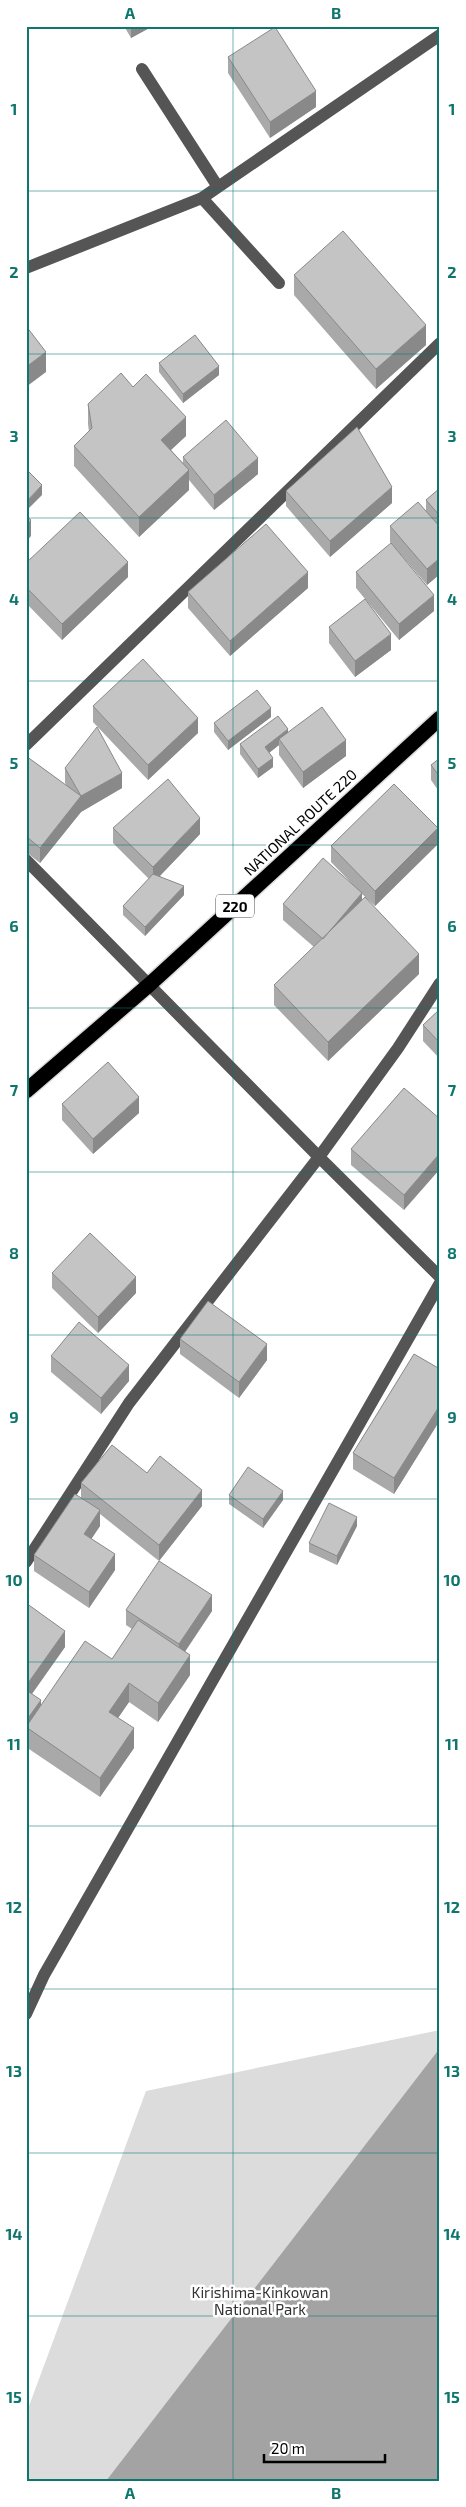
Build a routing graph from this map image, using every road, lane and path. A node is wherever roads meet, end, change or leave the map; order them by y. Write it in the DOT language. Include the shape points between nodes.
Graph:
graph roads {
  1 [pos="440,35"];
  2 [pos="142,69"];
  3 [pos="218,186"];
  4 [pos="202,198"];
  5 [pos="26,268"];
  6 [pos="278,283"];
  7 [pos="440,343"];
  8 [pos="440,718"];
  9 [pos="26,745"];
  10 [pos="26,860"];
  11 [pos="440,982"];
  12 [pos="150,984"];
  13 [pos="26,1091"];
  14 [pos="319,1156"];
  15 [pos="440,1277"];
  16 [pos="440,1283"];
  17 [pos="26,1562"];
  18 [pos="26,2014"];
  1 -- 3 [label="street"];
  2 -- 3 [label="street"];
  3 -- 4 [label="street"];
  4 -- 5 [label="street"];
  4 -- 6 [label="street"];
  7 -- 9 [label="street"];
  8 -- 12 [label="highway, NATIONAL ROUTE 220 / 220"];
  10 -- 12 [label="street"];
  11 -- 14 [label="street" via="398,1048"];
  12 -- 13 [label="highway, NATIONAL ROUTE 220 / 220"];
  12 -- 14 [label="street"];
  14 -- 15 [label="street"];
  14 -- 17 [label="street" via="129,1403"];
  16 -- 18 [label="street" via="44,1975"];
}
